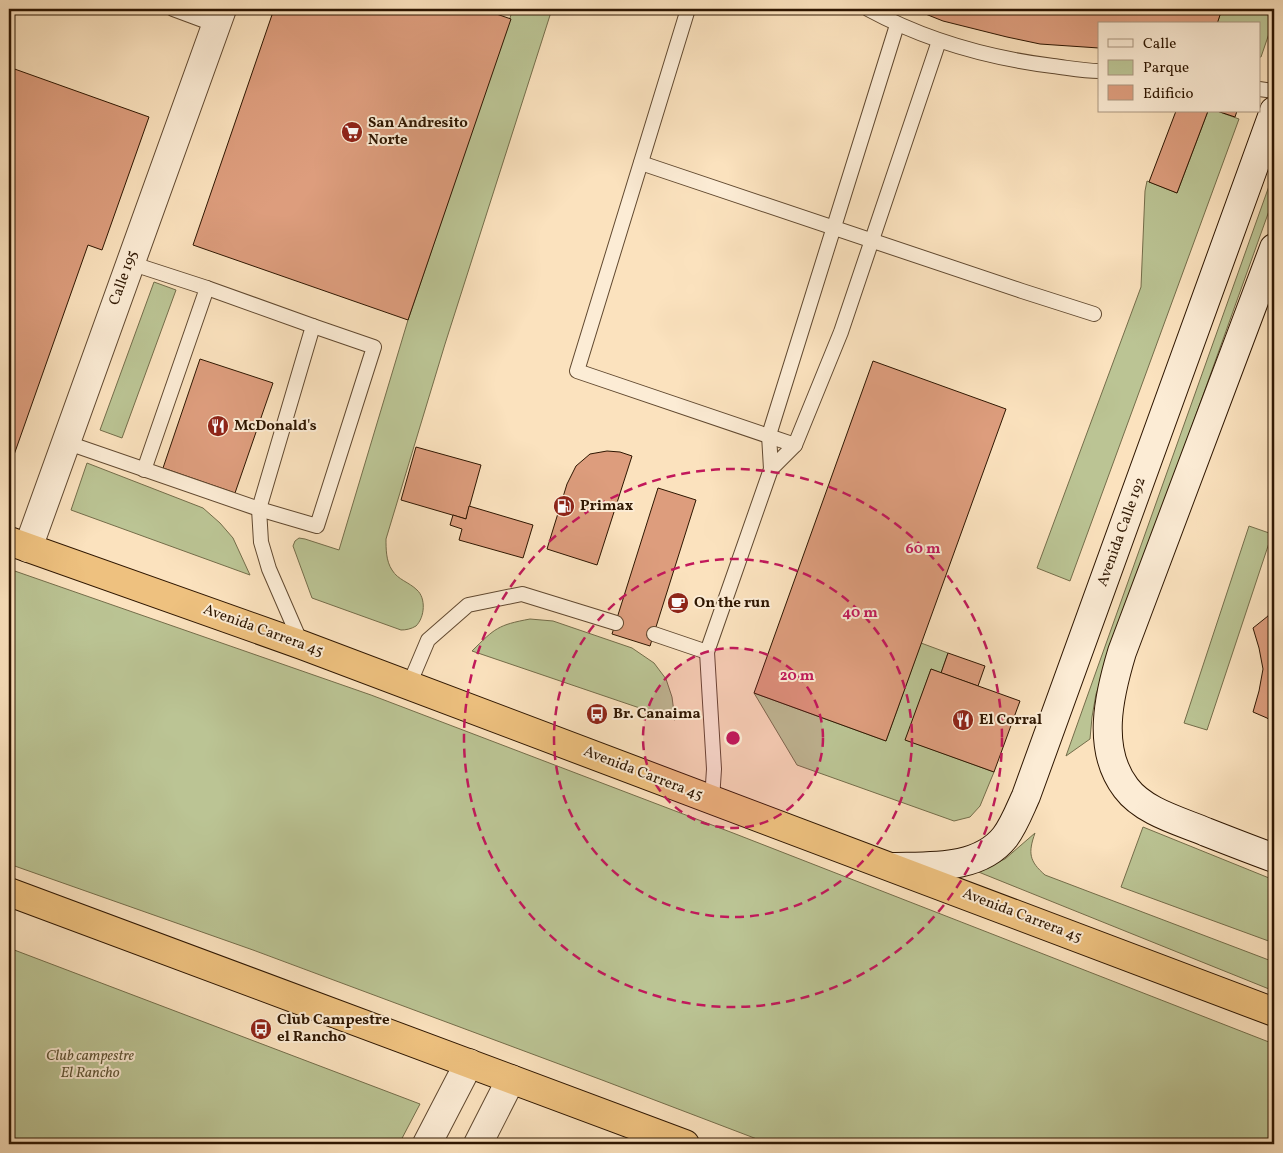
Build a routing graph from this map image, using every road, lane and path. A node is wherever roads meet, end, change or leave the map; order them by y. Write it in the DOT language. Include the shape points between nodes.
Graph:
graph roads {
  1 [pos="173,9"];
  2 [pos="688,9"];
  3 [pos="868,9"];
  4 [pos="219,17"];
  5 [pos="898,25"];
  6 [pos="939,41"];
  7 [pos="1098,71"];
  8 [pos="1260,89"];
  9 [pos="1274,91"];
  10 [pos="1274,111"];
  11 [pos="641,163"];
  12 [pos="834,228"];
  13 [pos="872,241"];
  14 [pos="1274,248"];
  15 [pos="130,262"];
  16 [pos="206,288"];
  17 [pos="1094,314"];
  18 [pos="313,326"];
  19 [pos="769,435"];
  20 [pos="65,442"];
  21 [pos="795,444"];
  22 [pos="771,469"];
  23 [pos="144,470"];
  24 [pos="259,509"];
  25 [pos="18,545"];
  26 [pos="616,623"];
  27 [pos="654,634"];
  28 [pos="302,645"];
  29 [pos="706,652"];
  30 [pos="409,685"];
  31 [pos="712,800"];
  32 [pos="1274,858"];
  33 [pos="893,867"];
  34 [pos="9,892"];
  35 [pos="1274,1012"];
  36 [pos="469,1063"];
  37 [pos="511,1079"];
  38 [pos="428,1144"];
  39 [pos="478,1144"];
  40 [pos="685,1144"];
  1 -- 4 [label="lane"];
  2 -- 11 [label="lane"];
  3 -- 5 [label="lane"];
  4 -- 15 [label="main road, Calle 195"];
  5 -- 6 [label="lane"];
  5 -- 12 [label="lane"];
  6 -- 7 [label="lane" via="1013,61"];
  6 -- 13 [label="lane"];
  8 -- 9 [label="lane"];
  10 -- 33 [label="main road, Avenida Calle 192" via="1014,822 1005,837 982,856 944,866"];
  11 -- 12 [label="lane"];
  11 -- 19 [label="lane" via="577,371"];
  12 -- 13 [label="lane"];
  12 -- 19 [label="lane"];
  13 -- 17 [label="lane"];
  13 -- 21 [label="lane" via="841,332"];
  14 -- 32 [label="main road" via="1122,652 1113,680 1107,734 1118,774 1126,789 1139,800 1157,812"];
  15 -- 16 [label="lane"];
  15 -- 20 [label="main road, Calle 195"];
  16 -- 18 [label="lane"];
  16 -- 23 [label="lane"];
  18 -- 24 [label="lane"];
  18 -- 24 [label="lane" via="374,347 317,526"];
  19 -- 21 [label="lane"];
  19 -- 22 [label="lane"];
  20 -- 23 [label="lane"];
  20 -- 25 [label="main road, Calle 195"];
  21 -- 22 [label="lane"];
  22 -- 29 [label="lane"];
  23 -- 24 [label="lane"];
  24 -- 28 [label="lane" via="261,542 269,569"];
  25 -- 28 [label="highway, Avenida Carrera 45"];
  26 -- 30 [label="lane" via="522,594 468,605 428,640"];
  27 -- 29 [label="lane"];
  28 -- 30 [label="highway, Avenida Carrera 45"];
  29 -- 31 [label="lane" via="714,769"];
  30 -- 31 [label="highway, Avenida Carrera 45"];
  31 -- 33 [label="highway, Avenida Carrera 45"];
  33 -- 35 [label="highway, Avenida Carrera 45"];
  34 -- 36 [label="highway"];
  36 -- 37 [label="highway"];
  36 -- 38 [label="main road"];
  37 -- 39 [label="main road"];
  37 -- 40 [label="highway"];
}
